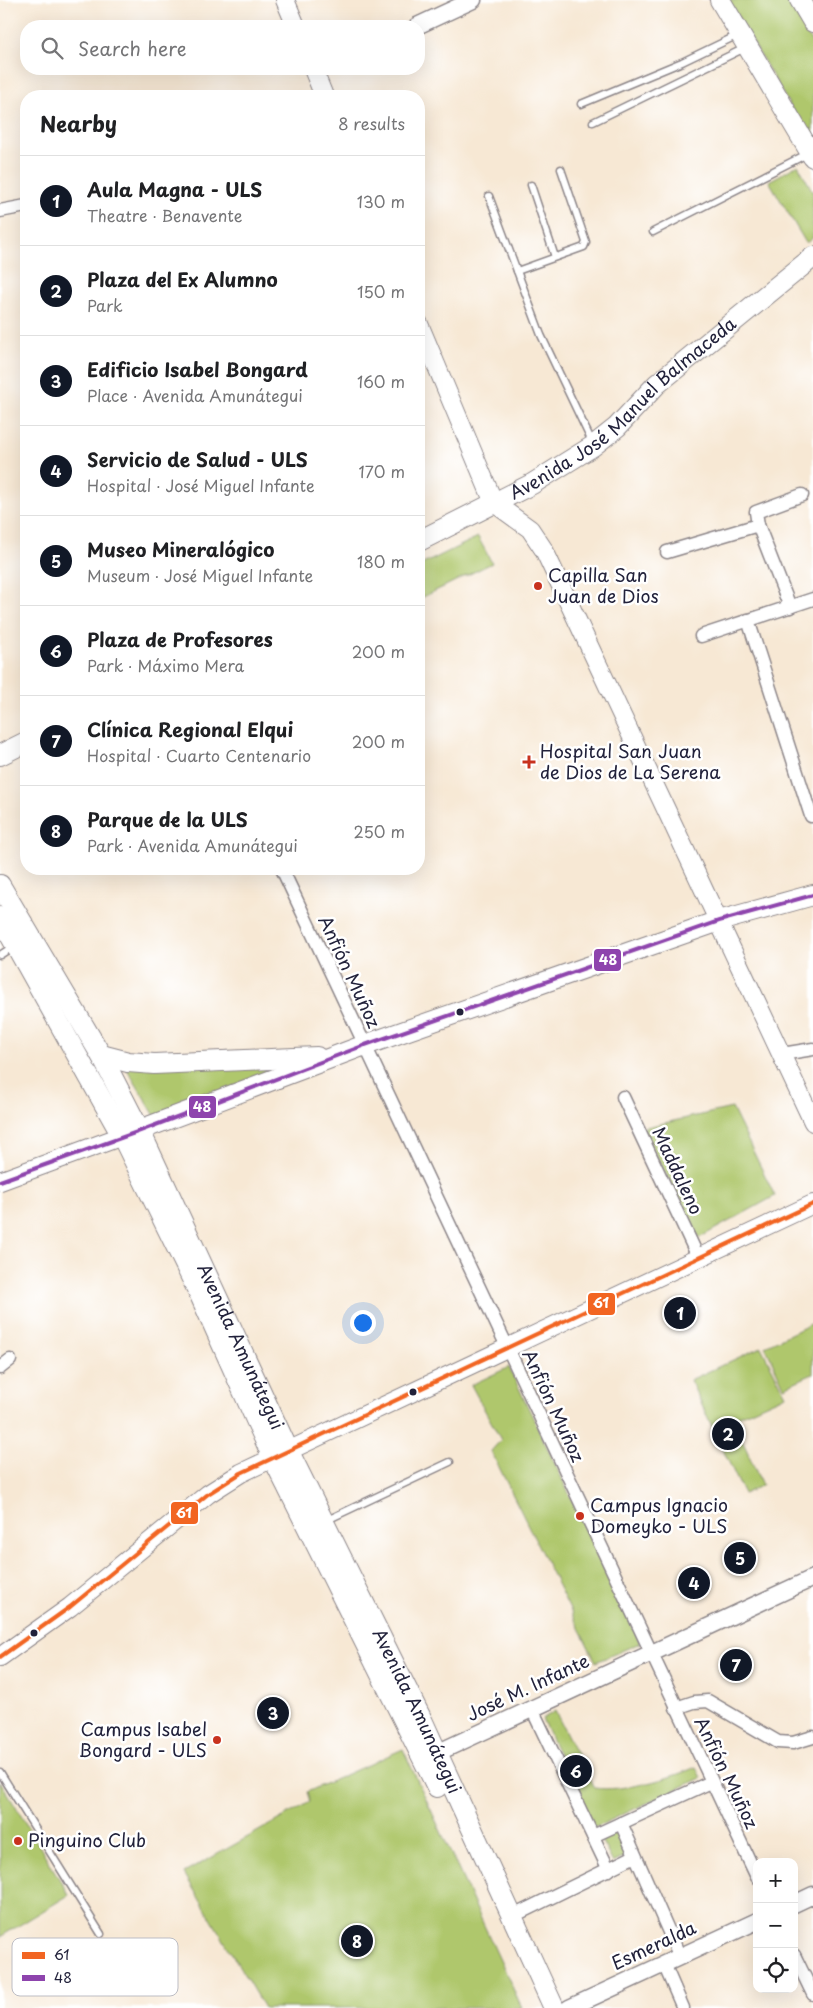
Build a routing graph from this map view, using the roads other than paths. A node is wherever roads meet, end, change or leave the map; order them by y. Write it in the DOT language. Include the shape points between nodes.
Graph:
graph roads {
  1 [pos="285,0"];
  2 [pos="473,0"];
  3 [pos="720,0"];
  4 [pos="800,0"];
  5 [pos="293,20"];
  6 [pos="425,22"];
  7 [pos="813,22"];
  8 [pos="744,40"];
  9 [pos="320,75"];
  10 [pos="323,90"];
  11 [pos="581,104"];
  12 [pos="593,122"];
  13 [pos="812,154"];
  14 [pos="562,169"];
  15 [pos="530,185"];
  16 [pos="489,196"];
  17 [pos="20,207"];
  18 [pos="0,211"];
  19 [pos="653,232"];
  20 [pos="555,257"];
  21 [pos="813,257"];
  22 [pos="517,271"];
  23 [pos="425,338"];
  24 [pos="593,446"];
  25 [pos="802,496"];
  26 [pos="494,503"];
  27 [pos="758,524"];
  28 [pos="425,538"];
  29 [pos="667,552"];
  30 [pos="813,599"];
  31 [pos="790,607"];
  32 [pos="748,620"];
  33 [pos="701,636"];
  34 [pos="20,745"];
  35 [pos="0,755"];
  36 [pos="811,816"];
  37 [pos="285,875"];
  38 [pos="0,885"];
  39 [pos="813,895"];
  40 [pos="0,917"];
  41 [pos="719,921"];
  42 [pos="8,949"];
  43 [pos="365,1045"];
  44 [pos="813,1049"];
  45 [pos="782,1054"];
  46 [pos="101,1055"];
  47 [pos="334,1056"];
  48 [pos="623,1097"];
  49 [pos="813,1122"];
  50 [pos="131,1134"];
  51 [pos="0,1181"];
  52 [pos="813,1204"];
  53 [pos="699,1259"];
  54 [pos="506,1348"];
  55 [pos="281,1455"];
  56 [pos="450,1462"];
  57 [pos="324,1522"];
  58 [pos="813,1578"];
  59 [pos="650,1654"];
  60 [pos="0,1657"];
  61 [pos="676,1708"];
  62 [pos="532,1709"];
  63 [pos="813,1737"];
  64 [pos="430,1756"];
  65 [pos="0,1772"];
  66 [pos="711,1782"];
  67 [pos="621,1823"];
  68 [pos="593,1836"];
  69 [pos="635,1856"];
  70 [pos="753,1869"];
  71 [pos="609,1870"];
  72 [pos="813,1895"];
  73 [pos="796,1903"];
  74 [pos="511,1917"];
  75 [pos="753,1923"];
  76 [pos="101,1934"];
  77 [pos="680,1957"];
  78 [pos="798,1963"];
  79 [pos="664,1964"];
  80 [pos="813,1994"];
  81 [pos="541,2008"];
  82 [pos="554,2008"];
  83 [pos="569,2008"];
  84 [pos="683,2008"];
  1 -- 5 [label="main road"];
  2 -- 6 [label="street"];
  3 -- 8 [label="main road"];
  4 -- 7 [label="main road"];
  8 -- 11 [label="lane"];
  8 -- 12 [label="lane"];
  8 -- 13 [label="main road"];
  9 -- 10 [label="main road"];
  13 -- 19 [label="lane"];
  14 -- 20 [label="lane" via="586,242 584,247"];
  15 -- 20 [label="lane"];
  16 -- 22 [label="lane"];
  17 -- 18 [label="street"];
  20 -- 22 [label="lane"];
  21 -- 24 [label="main road, Avenida José Manuel Balmaceda" via="657,384 617,427"];
  22 -- 24 [label="lane" via="541,335"];
  23 -- 26 [label="main road"];
  24 -- 26 [label="main road, Avenida José Manuel Balmaceda"];
  25 -- 27 [label="street" via="759,510 756,515"];
  26 -- 28 [label="main road, Avenida José Manuel Balmaceda"];
  26 -- 41 [label="main road" via="520,520 538,538"];
  27 -- 29 [label="street"];
  27 -- 31 [label="street"];
  30 -- 31 [label="street"];
  31 -- 32 [label="street"];
  32 -- 33 [label="street"];
  32 -- 36 [label="street"];
  34 -- 35 [label="main road"];
  37 -- 43 [label="street, Anfión Muñoz"];
  38 -- 46 [label="main road, Avenida Amunátegui"];
  39 -- 41 [label="main road"];
  40 -- 42 [label="main road, Avenida Amunátegui"];
  41 -- 43 [label="main road"];
  41 -- 45 [label="main road"];
  42 -- 50 [label="main road, Avenida Amunátegui"];
  43 -- 47 [label="main road"];
  43 -- 54 [label="street, Anfión Muñoz"];
  44 -- 45 [label="street"];
  45 -- 49 [label="main road"];
  46 -- 47 [label="main road" via="154,1064"];
  46 -- 50 [label="main road, Avenida Amunátegui"];
  47 -- 50 [label="main road"];
  48 -- 53 [label="street, Maddaleno"];
  50 -- 51 [label="main road"];
  50 -- 55 [label="main road, Avenida Amunátegui"];
  52 -- 53 [label="main road"];
  53 -- 54 [label="main road"];
  54 -- 55 [label="main road"];
  54 -- 59 [label="street, Anfión Muñoz"];
  55 -- 57 [label="main road, Avenida Amunátegui"];
  55 -- 60 [label="main road" via="241,1473 208,1494 70,1607"];
  55 -- 64 [label="main road, Avenida Amunátegui"];
  56 -- 57 [label="lane"];
  57 -- 64 [label="main road, Avenida Amunátegui"];
  58 -- 59 [label="street, José M. Infante"];
  59 -- 61 [label="street, Anfión Muñoz"];
  59 -- 62 [label="street, José M. Infante"];
  61 -- 63 [label="street" via="694,1702 708,1702 778,1742 793,1743"];
  61 -- 66 [label="street, Anfión Muñoz"];
  62 -- 64 [label="street, José M. Infante"];
  62 -- 68 [label="street"];
  64 -- 74 [label="main road, Avenida Amunátegui"];
  64 -- 81 [label="main road, Avenida Amunátegui"];
  65 -- 76 [label="lane"];
  66 -- 67 [label="street"];
  66 -- 70 [label="street, Anfión Muñoz"];
  67 -- 68 [label="street"];
  67 -- 69 [label="street"];
  68 -- 71 [label="street"];
  69 -- 71 [label="street"];
  69 -- 77 [label="street"];
  71 -- 74 [label="street"];
  72 -- 73 [label="street"];
  74 -- 82 [label="main road, Avenida Amunátegui"];
  75 -- 77 [label="street, Esmeralda"];
  77 -- 79 [label="street, Esmeralda"];
  78 -- 80 [label="street"];
  79 -- 83 [label="street, Esmeralda"];
  79 -- 84 [label="street"];
}
